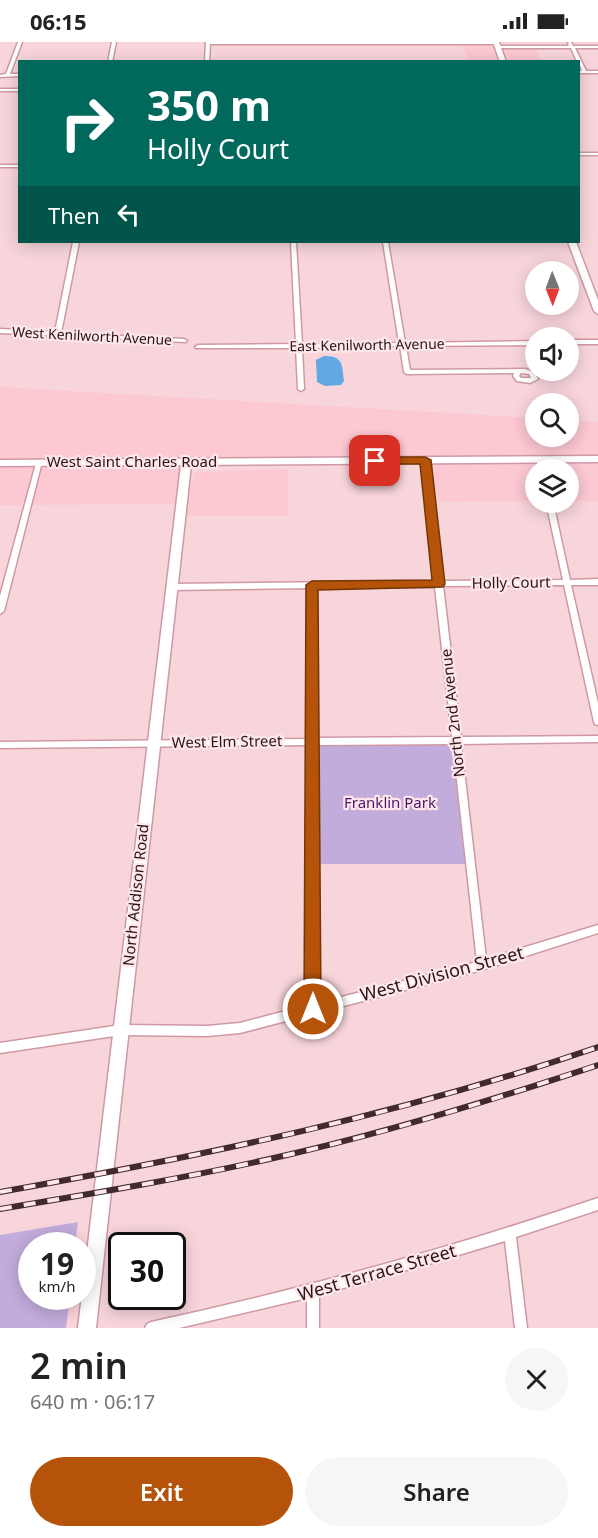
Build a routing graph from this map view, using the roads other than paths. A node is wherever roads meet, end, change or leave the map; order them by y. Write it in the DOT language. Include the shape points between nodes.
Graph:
graph roads {
  1 [pos="20,42"];
  2 [pos="114,42"];
  3 [pos="208,43"];
  4 [pos="497,44"];
  5 [pos="571,44"];
  6 [pos="598,47"];
  7 [pos="110,60"];
  8 [pos="207,60"];
  9 [pos="502,60"];
  10 [pos="579,60"];
  11 [pos="580,62"];
  12 [pos="580,72"];
  13 [pos="585,72"];
  14 [pos="598,72"];
  15 [pos="8,75"];
  16 [pos="18,75"];
  17 [pos="0,76"];
  18 [pos="2,90"];
  19 [pos="18,90"];
  20 [pos="0,100"];
  21 [pos="580,154"];
  22 [pos="598,154"];
  23 [pos="0,166"];
  24 [pos="18,166"];
  25 [pos="76,243"];
  26 [pos="293,243"];
  27 [pos="386,243"];
  28 [pos="572,243"];
  29 [pos="598,311"];
  30 [pos="0,331"];
  31 [pos="58,334"];
  32 [pos="184,341"];
  33 [pos="579,342"];
  34 [pos="598,342"];
  35 [pos="525,343"];
  36 [pos="403,344"];
  37 [pos="298,345"];
  38 [pos="198,347"];
  39 [pos="518,372"];
  40 [pos="301,389"];
  41 [pos="598,459"];
  42 [pos="425,460"];
  43 [pos="186,461"];
  44 [pos="579,461"];
  45 [pos="39,462"];
  46 [pos="0,463"];
  47 [pos="525,464"];
  48 [pos="551,513"];
  49 [pos="567,582"];
  50 [pos="598,582"];
  51 [pos="439,584"];
  52 [pos="312,585"];
  53 [pos="172,587"];
  54 [pos="0,611"];
  55 [pos="598,722"];
  56 [pos="598,738"];
  57 [pos="456,740"];
  58 [pos="312,741"];
  59 [pos="153,743"];
  60 [pos="0,745"];
  61 [pos="598,929"];
  62 [pos="482,965"];
  63 [pos="313,1009"];
  64 [pos="121,1030"];
  65 [pos="0,1048"];
  66 [pos="598,1204"];
  67 [pos="510,1234"];
  68 [pos="313,1293"];
  69 [pos="87,1328"];
  70 [pos="151,1328"];
  71 [pos="313,1328"];
  72 [pos="521,1328"];
  1 -- 15 [label="street"];
  2 -- 7 [label="street"];
  3 -- 4 [label="street"];
  3 -- 8 [label="street"];
  4 -- 5 [label="street"];
  4 -- 9 [label="street"];
  5 -- 6 [label="street"];
  5 -- 10 [label="street"];
  11 -- 13 [label="street"];
  12 -- 13 [label="street"];
  13 -- 14 [label="street"];
  15 -- 16 [label="street"];
  15 -- 17 [label="street"];
  18 -- 19 [label="street"];
  18 -- 20 [label="street"];
  21 -- 22 [label="street"];
  23 -- 24 [label="street"];
  25 -- 31 [label="street"];
  26 -- 37 [label="street"];
  27 -- 36 [label="street"];
  28 -- 29 [label="street"];
  30 -- 31 [label="street, West Kenilworth Avenue"];
  31 -- 32 [label="street, West Kenilworth Avenue"];
  33 -- 34 [label="street"];
  35 -- 36 [label="street, East Kenilworth Avenue"];
  36 -- 37 [label="street, East Kenilworth Avenue"];
  36 -- 39 [label="street" via="407,372"];
  37 -- 38 [label="street, East Kenilworth Avenue"];
  37 -- 40 [label="street"];
  41 -- 44 [label="street, West Saint Charles Road"];
  42 -- 43 [label="street, West Saint Charles Road"];
  42 -- 47 [label="street, West Saint Charles Road"];
  42 -- 51 [label="street, North 2nd Avenue"];
  43 -- 45 [label="street, West Saint Charles Road"];
  43 -- 53 [label="street, North Addison Road"];
  45 -- 46 [label="street, West Saint Charles Road"];
  45 -- 54 [label="street"];
  48 -- 49 [label="street"];
  49 -- 50 [label="street, Holly Court"];
  49 -- 51 [label="street, Holly Court"];
  49 -- 55 [label="street"];
  51 -- 52 [label="street, Holly Court"];
  51 -- 57 [label="street, North 2nd Avenue"];
  52 -- 53 [label="street, Holly Court"];
  52 -- 58 [label="street"];
  53 -- 59 [label="street, North Addison Road"];
  56 -- 57 [label="street, West Elm Street"];
  57 -- 58 [label="street, West Elm Street"];
  57 -- 62 [label="street, North 2nd Avenue"];
  58 -- 59 [label="street, West Elm Street"];
  58 -- 63 [label="street"];
  59 -- 60 [label="street, West Elm Street"];
  59 -- 64 [label="street, North Addison Road"];
  61 -- 62 [label="street, West Division Street"];
  62 -- 63 [label="street, West Division Street"];
  63 -- 64 [label="street, West Division Street" via="240,1028"];
  64 -- 65 [label="street, West Division Street"];
  64 -- 69 [label="street, North Addison Road"];
  66 -- 67 [label="street, West Terrace Street"];
  67 -- 68 [label="street, West Terrace Street"];
  67 -- 72 [label="street"];
  68 -- 70 [label="street, West Terrace Street"];
  68 -- 71 [label="street"];
}
